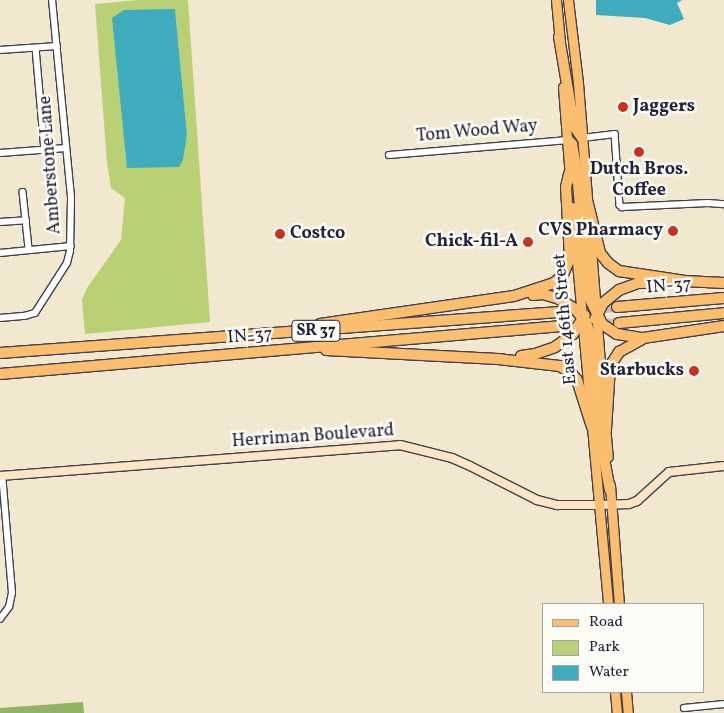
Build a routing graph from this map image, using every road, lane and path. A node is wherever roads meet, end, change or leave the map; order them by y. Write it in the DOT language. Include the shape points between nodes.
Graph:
graph roads {
  1 [pos="52,0"];
  2 [pos="556,0"];
  3 [pos="568,0"];
  4 [pos="559,37"];
  5 [pos="57,46"];
  6 [pos="36,48"];
  7 [pos="0,50"];
  8 [pos="582,138"];
  9 [pos="568,140"];
  10 [pos="66,148"];
  11 [pos="46,150"];
  12 [pos="0,153"];
  13 [pos="389,155"];
  14 [pos="569,174"];
  15 [pos="23,192"];
  16 [pos="588,204"];
  17 [pos="724,204"];
  18 [pos="26,220"];
  19 [pos="0,222"];
  20 [pos="71,246"];
  21 [pos="28,250"];
  22 [pos="0,253"];
  23 [pos="594,277"];
  24 [pos="685,282"];
  25 [pos="724,283"];
  26 [pos="514,296"];
  27 [pos="724,298"];
  28 [pos="590,301"];
  29 [pos="617,307"];
  30 [pos="560,312"];
  31 [pos="724,313"];
  32 [pos="596,317"];
  33 [pos="0,318"];
  34 [pos="583,318"];
  35 [pos="619,322"];
  36 [pos="562,326"];
  37 [pos="724,326"];
  38 [pos="259,332"];
  39 [pos="587,337"];
  40 [pos="642,338"];
  41 [pos="303,349"];
  42 [pos="0,353"];
  43 [pos="498,359"];
  44 [pos="0,374"];
  45 [pos="592,427"];
  46 [pos="606,430"];
  47 [pos="724,466"];
  48 [pos="1,476"];
  49 [pos="610,490"];
  50 [pos="612,505"];
  51 [pos="600,506"];
  52 [pos="608,603"];
  53 [pos="619,603"];
  54 [pos="0,619"];
  55 [pos="615,693"];
  56 [pos="626,693"];
  57 [pos="724,704"];
  58 [pos="684,708"];
  59 [pos="617,713"];
  60 [pos="628,713"];
  1 -- 5 [label="street, Amberstone Lane"];
  2 -- 4 [label="main road, East 146th Street"];
  3 -- 8 [label="main road, East 146th Street"];
  4 -- 8 [label="highway" via="574,126"];
  4 -- 9 [label="main road, East 146th Street"];
  5 -- 6 [label="street"];
  5 -- 10 [label="street, Amberstone Lane"];
  6 -- 7 [label="street"];
  6 -- 11 [label="street, Amberstone Lane"];
  8 -- 16 [label="main road, East 146th Street"];
  8 -- 17 [label="street" via="614,134 622,207"];
  9 -- 13 [label="street, Tom Wood Way"];
  9 -- 14 [label="main road, East 146th Street"];
  9 -- 28 [label="highway" via="572,144 577,172"];
  10 -- 11 [label="street"];
  10 -- 20 [label="street, Amberstone Lane"];
  11 -- 12 [label="street"];
  14 -- 26 [label="highway" via="566,187 570,258 567,268 554,283"];
  14 -- 34 [label="main road, East 146th Street"];
  15 -- 18 [label="street"];
  16 -- 23 [label="main road, East 146th Street"];
  16 -- 24 [label="highway" via="597,246 612,267 626,274"];
  18 -- 19 [label="street"];
  18 -- 21 [label="street"];
  20 -- 21 [label="street"];
  20 -- 33 [label="street, Amberstone Lane" via="67,263 35,313"];
  21 -- 22 [label="street"];
  23 -- 28 [label="highway"];
  23 -- 32 [label="main road, East 146th Street"];
  24 -- 25 [label="highway"];
  24 -- 32 [label="highway" via="629,285 609,296"];
  26 -- 34 [label="highway" via="552,296 572,306"];
  26 -- 38 [label="highway"];
  27 -- 29 [label="highway, IN-37"];
  28 -- 32 [label="highway"];
  28 -- 34 [label="highway"];
  30 -- 38 [label="highway, IN-37 / SR 37" via="285,333"];
  31 -- 35 [label="highway, IN-37"];
  32 -- 39 [label="highway"];
  32 -- 40 [label="highway" via="617,334"];
  32 -- 46 [label="main road, East 146th Street"];
  34 -- 39 [label="highway"];
  34 -- 43 [label="highway" via="573,334 555,348"];
  36 -- 41 [label="highway, IN-37 / SR 37" via="328,344"];
  37 -- 40 [label="highway"];
  38 -- 42 [label="highway, IN-37 / SR 37"];
  39 -- 45 [label="main road, East 146th Street"];
  39 -- 49 [label="highway" via="592,341 599,432"];
  40 -- 46 [label="highway" via="619,352 610,366"];
  41 -- 43 [label="highway"];
  41 -- 44 [label="highway, IN-37 / SR 37"];
  43 -- 45 [label="highway" via="549,363 572,374 583,394"];
  45 -- 51 [label="main road, East 146th Street"];
  46 -- 49 [label="main road, East 146th Street"];
  47 -- 50 [label="street, Herriman Boulevard" via="669,472 637,501"];
  48 -- 51 [label="street, Herriman Boulevard" via="400,445 452,458 537,500 557,505"];
  48 -- 54 [label="street" via="12,593 9,607"];
  49 -- 50 [label="main road, East 146th Street"];
  50 -- 51 [label="street, Herriman Boulevard"];
  50 -- 53 [label="main road, East 146th Street"];
  51 -- 52 [label="main road, East 146th Street"];
  55 -- 59 [label="main road"];
  56 -- 60 [label="main road"];
  57 -- 58 [label="street"];
}
